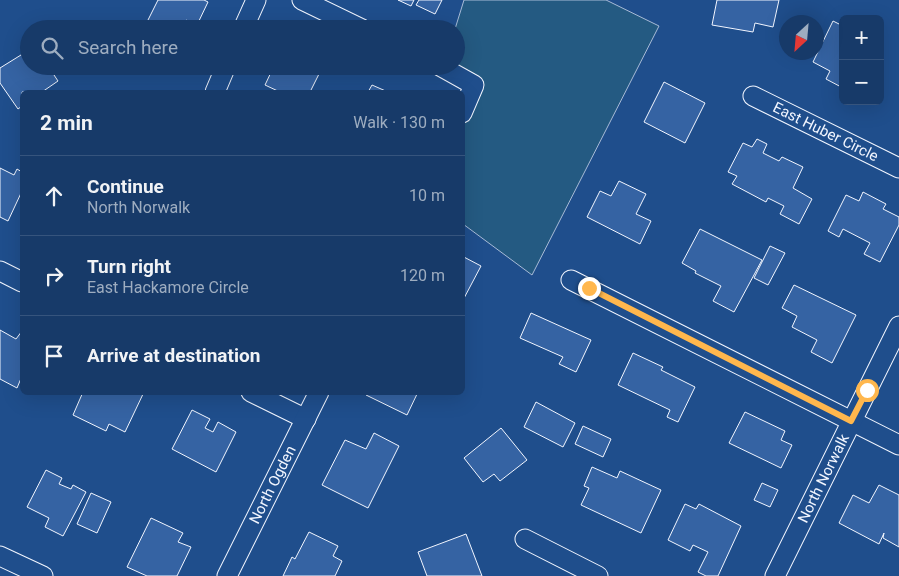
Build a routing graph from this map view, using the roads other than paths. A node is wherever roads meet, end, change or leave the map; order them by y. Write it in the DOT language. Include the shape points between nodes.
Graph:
graph roads {
  1 [pos="256,0"];
  2 [pos="302,0"];
  3 [pos="247,20"];
  4 [pos="343,20"];
  5 [pos="222,75"];
  6 [pos="457,75"];
  7 [pos="216,90"];
  8 [pos="753,96"];
  9 [pos="465,106"];
  10 [pos="899,168"];
  11 [pos="0,271"];
  12 [pos="572,280"];
  13 [pos="20,281"];
  14 [pos="899,326"];
  15 [pos="258,395"];
  16 [pos="318,395"];
  17 [pos="306,419"];
  18 [pos="851,421"];
  19 [pos="899,445"];
  20 [pos="525,539"];
  21 [pos="0,556"];
  22 [pos="43,576"];
  23 [pos="227,576"];
  24 [pos="598,576"];
  25 [pos="774,576"];
  1 -- 3 [label="street"];
  2 -- 4 [label="street"];
  5 -- 7 [label="street"];
  6 -- 9 [label="street" via="474,84"];
  8 -- 10 [label="street, East Huber Circle"];
  11 -- 13 [label="street"];
  12 -- 18 [label="street"];
  14 -- 18 [label="street, North Norwalk"];
  15 -- 17 [label="street"];
  16 -- 17 [label="street, North Ogden"];
  17 -- 23 [label="street, North Ogden"];
  18 -- 19 [label="street"];
  18 -- 25 [label="street, North Norwalk"];
  20 -- 24 [label="street"];
  21 -- 22 [label="street"];
}
